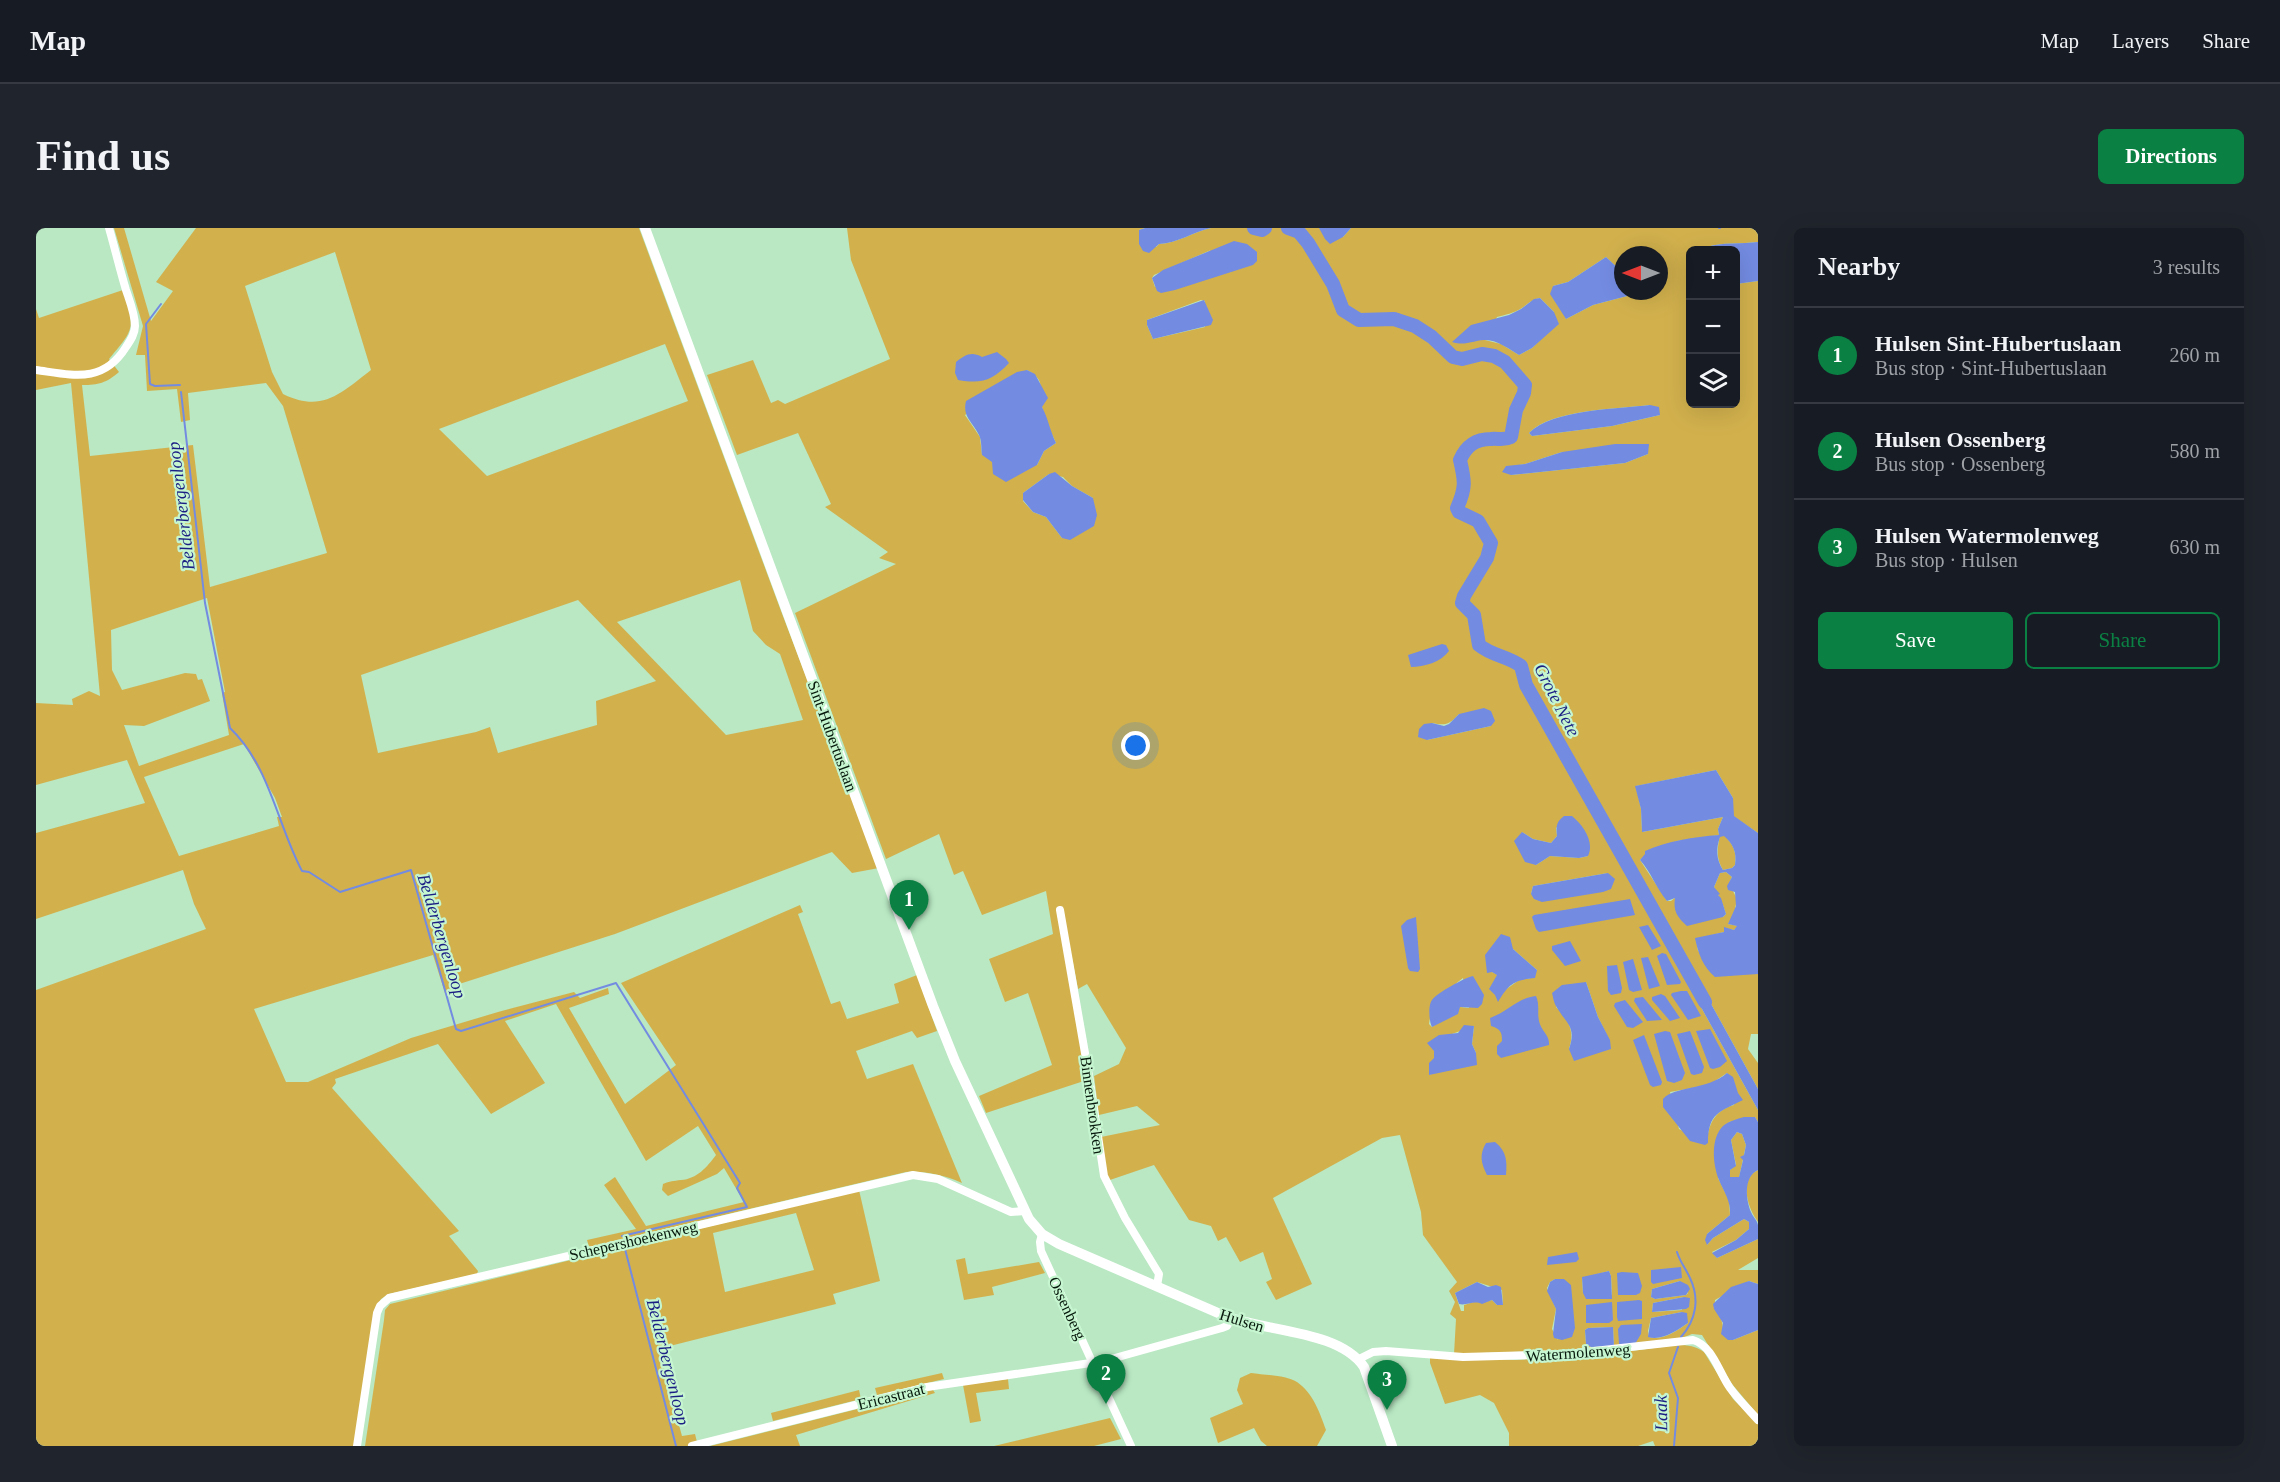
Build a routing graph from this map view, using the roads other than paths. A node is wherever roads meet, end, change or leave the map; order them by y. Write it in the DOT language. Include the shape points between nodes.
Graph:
graph roads {
  1 [pos="109,228"];
  2 [pos="645,228"];
  3 [pos="36,370"];
  4 [pos="1060,910"];
  5 [pos="1024,1211"];
  6 [pos="1042,1234"];
  7 [pos="1157,1286"];
  8 [pos="1232,1318"];
  9 [pos="1359,1359"];
  10 [pos="1092,1362"];
  11 [pos="1758,1420"];
  12 [pos="357,1446"];
  13 [pos="692,1446"];
  14 [pos="1131,1446"];
  15 [pos="1392,1446"];
  1 -- 3 [label="street" via="133,313 136,328 132,337 123,353 101,372 76,375"];
  2 -- 5 [label="street, Sint-Hubertuslaan" via="933,1006"];
  4 -- 7 [label="street, Binnenbrokken" via="1104,1176 1158,1272"];
  5 -- 6 [label="street, Sint-Hubertuslaan"];
  5 -- 12 [label="street, Schepershoekenweg" via="1011,1212 938,1179 913,1175 389,1298 377,1313"];
  6 -- 7 [label="street, Hulsen"];
  6 -- 10 [label="street, Ossenberg" via="1041,1251"];
  7 -- 8 [label="street, Hulsen"];
  8 -- 9 [label="street, Hulsen" via="1328,1341"];
  8 -- 10 [label="street, Ericastraat" via="1222,1328"];
  9 -- 11 [label="street, Watermolenweg" via="1386,1351 1463,1357 1567,1354 1693,1340 1706,1348 1730,1388"];
  9 -- 15 [label="street"];
  10 -- 13 [label="street, Ericastraat" via="927,1387"];
  10 -- 14 [label="street, Ossenberg"];
}
